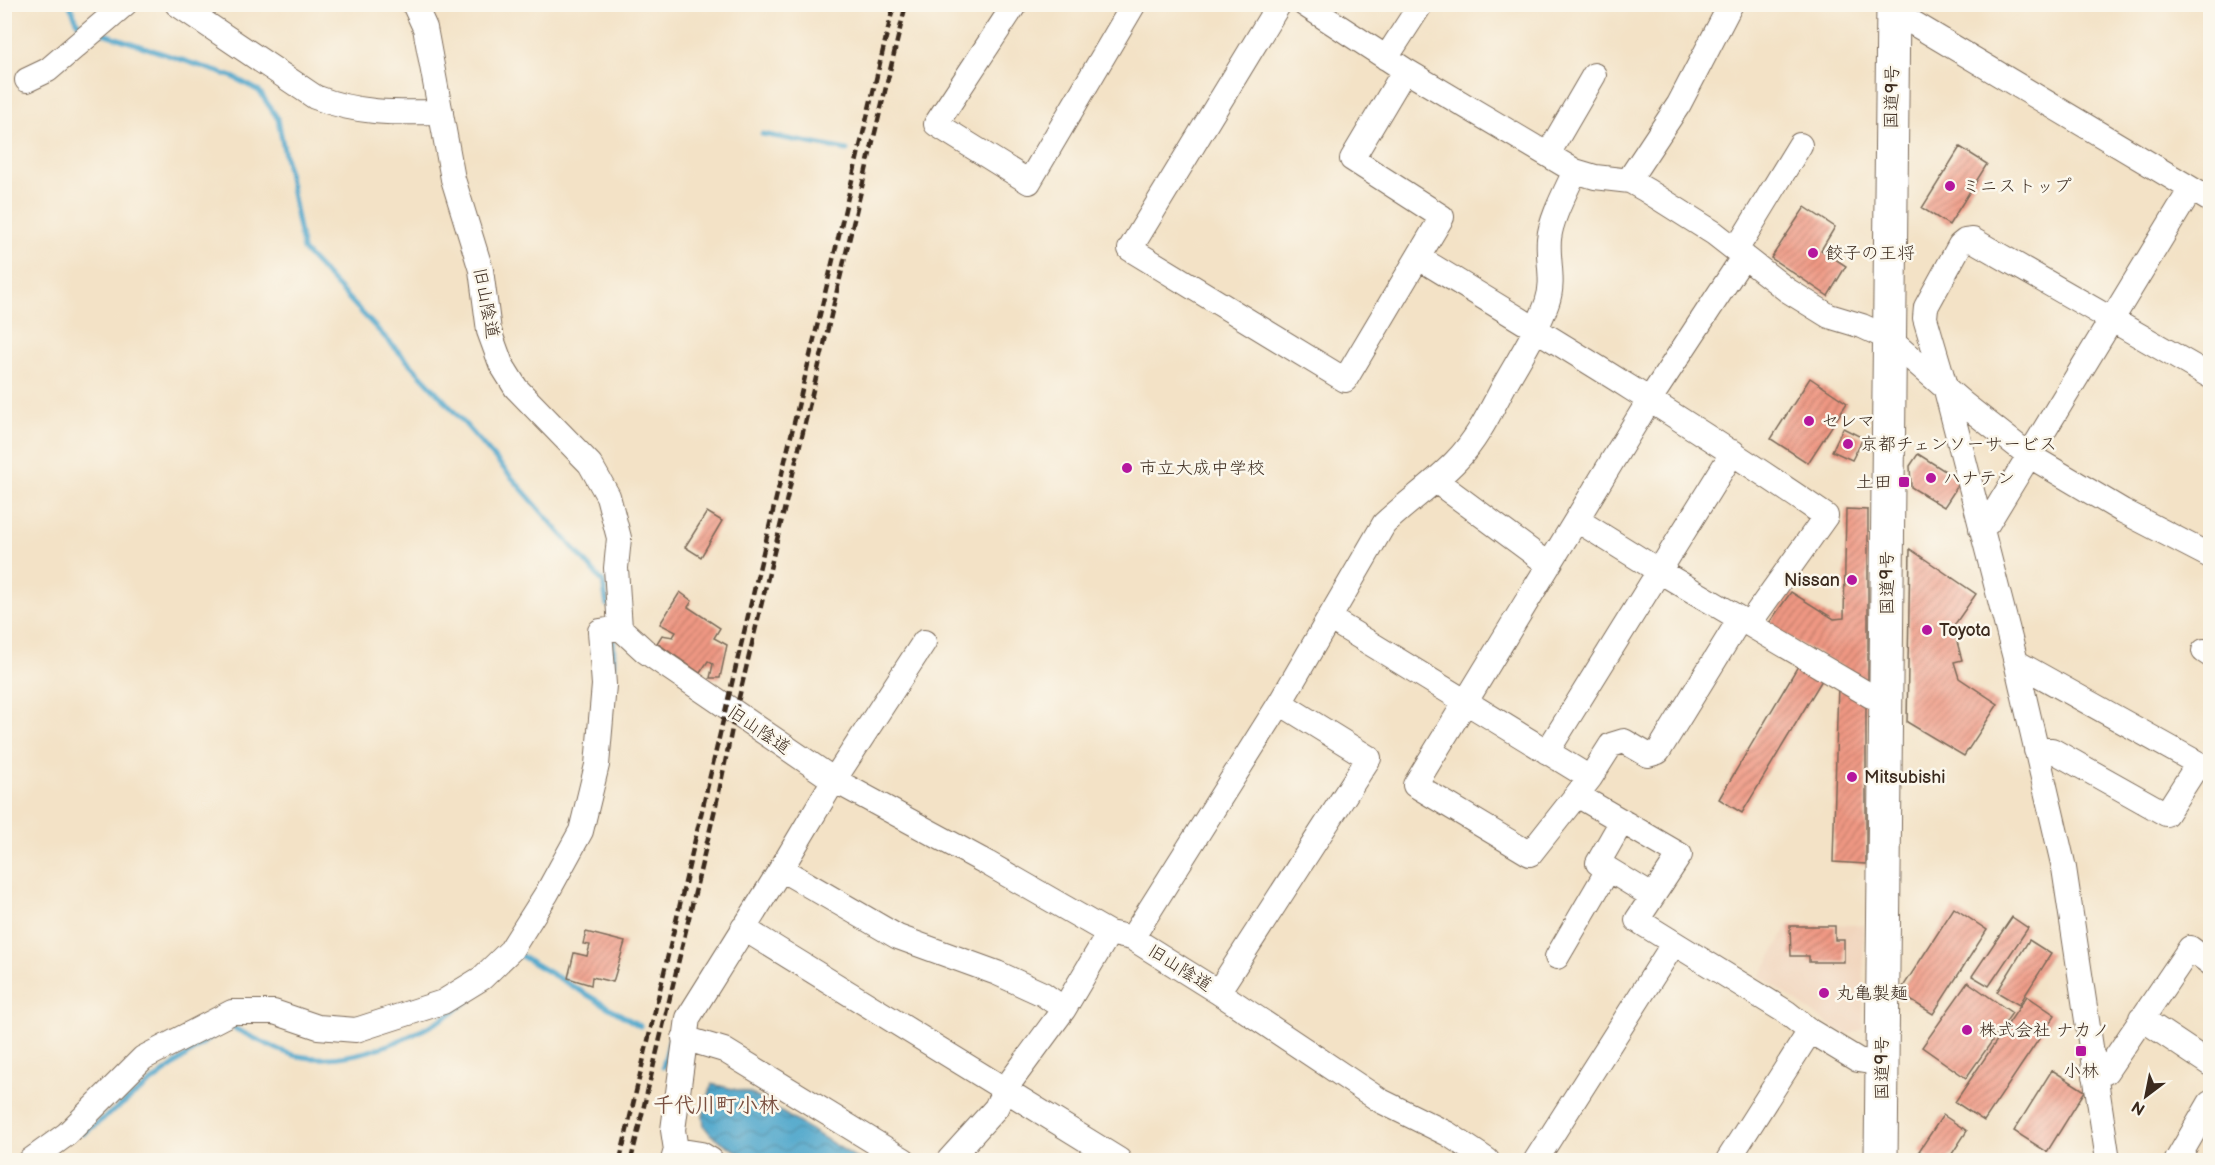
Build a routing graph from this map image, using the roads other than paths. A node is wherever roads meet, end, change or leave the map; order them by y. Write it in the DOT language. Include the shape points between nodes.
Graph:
graph roads {
  1 [pos="125,4"];
  2 [pos="177,4"];
  3 [pos="414,4"];
  4 [pos="1015,4"];
  5 [pos="1134,4"];
  6 [pos="1279,4"];
  7 [pos="1304,4"];
  8 [pos="1421,4"];
  9 [pos="1731,4"];
  10 [pos="1893,8"];
  11 [pos="1395,64"];
  12 [pos="1594,75"];
  13 [pos="27,80"];
  14 [pos="441,112"];
  15 [pos="1800,145"];
  16 [pos="1548,154"];
  17 [pos="1575,171"];
  18 [pos="1630,182"];
  19 [pos="2201,194"];
  20 [pos="1740,253"];
  21 [pos="1419,258"];
  22 [pos="2111,321"];
  23 [pos="1536,329"];
  24 [pos="1888,338"];
  25 [pos="2211,376"];
  26 [pos="1945,386"];
  27 [pos="1650,399"];
  28 [pos="1733,452"];
  29 [pos="2030,456"];
  30 [pos="1436,481"];
  31 [pos="1577,520"];
  32 [pos="1981,530"];
  33 [pos="2211,556"];
  34 [pos="1548,564"];
  35 [pos="1659,571"];
  36 [pos="1329,618"];
  37 [pos="1745,622"];
  38 [pos="620,628"];
  39 [pos="924,642"];
  40 [pos="2016,662"];
  41 [pos="1886,698"];
  42 [pos="1466,701"];
  43 [pos="1280,703"];
  44 [pos="2036,750"];
  45 [pos="1547,752"];
  46 [pos="2204,767"];
  47 [pos="834,780"];
  48 [pos="1583,786"];
  49 [pos="1622,821"];
  50 [pos="781,869"];
  51 [pos="1608,870"];
  52 [pos="1652,896"];
  53 [pos="744,928"];
  54 [pos="1109,933"];
  55 [pos="1132,938"];
  56 [pos="1674,943"];
  57 [pos="1557,957"];
  58 [pos="2211,963"];
  59 [pos="1218,992"];
  60 [pos="1064,1009"];
  61 [pos="2141,1018"];
  62 [pos="1810,1031"];
  63 [pos="684,1038"];
  64 [pos="1882,1064"];
  65 [pos="2211,1064"];
  66 [pos="2095,1076"];
  67 [pos="1005,1089"];
  68 [pos="2211,1103"];
  69 [pos="674,1156"];
  70 [pos="31,1161"];
  71 [pos="711,1161"];
  72 [pos="904,1161"];
  73 [pos="949,1161"];
  74 [pos="1119,1161"];
  75 [pos="1487,1161"];
  76 [pos="1536,1161"];
  77 [pos="1728,1161"];
  78 [pos="1881,1161"];
  79 [pos="2108,1161"];
  80 [pos="2177,1161"];
  1 -- 13 [label="street" via="48,70"];
  2 -- 14 [label="street" via="315,97 339,106 382,113"];
  3 -- 14 [label="street, 旧山陰道" via="425,28"];
  4 -- 5 [label="street" via="936,124 1029,182"];
  6 -- 21 [label="street" via="1130,249 1345,380"];
  7 -- 11 [label="street"];
  8 -- 11 [label="street"];
  9 -- 18 [label="street" via="1679,104"];
  10 -- 19 [label="street"];
  10 -- 24 [label="highway, 国道9号"];
  11 -- 16 [label="street"];
  11 -- 21 [label="street" via="1352,159 1442,217"];
  12 -- 16 [label="street"];
  14 -- 38 [label="street, 旧山陰道" via="453,179 481,270 489,331 501,364 516,388 590,464 608,496 620,538 616,568"];
  15 -- 20 [label="street"];
  16 -- 17 [label="street"];
  17 -- 18 [label="street"];
  17 -- 23 [label="street" via="1548,240 1552,282"];
  18 -- 20 [label="street"];
  19 -- 22 [label="street"];
  20 -- 24 [label="street" via="1787,290 1829,316"];
  20 -- 27 [label="street"];
  21 -- 23 [label="street"];
  22 -- 25 [label="street"];
  22 -- 26 [label="street" via="1973,240 1965,241 1926,307 1925,318"];
  22 -- 29 [label="street"];
  23 -- 27 [label="street"];
  23 -- 30 [label="street" via="1480,428"];
  24 -- 26 [label="street"];
  24 -- 41 [label="highway, 国道9号"];
  26 -- 29 [label="street"];
  26 -- 32 [label="street"];
  27 -- 28 [label="street"];
  27 -- 31 [label="street"];
  28 -- 35 [label="street"];
  28 -- 37 [label="street" via="1826,516"];
  29 -- 32 [label="street"];
  29 -- 33 [label="street" via="2114,506"];
  30 -- 34 [label="street"];
  30 -- 36 [label="street" via="1384,524"];
  31 -- 34 [label="street"];
  31 -- 35 [label="street"];
  32 -- 40 [label="street"];
  34 -- 42 [label="street"];
  35 -- 37 [label="street"];
  35 -- 45 [label="street"];
  36 -- 42 [label="street"];
  36 -- 43 [label="street"];
  37 -- 41 [label="street" via="1871,696"];
  37 -- 48 [label="street" via="1658,752 1648,755 1624,741 1611,745"];
  38 -- 47 [label="street, 旧山陰道" via="645,651"];
  38 -- 70 [label="street" via="600,631 604,685 597,765 581,831 511,950 482,978 443,1002 356,1030 318,1027 274,1012 232,1012 143,1058 67,1134"];
  39 -- 47 [label="street"];
  40 -- 44 [label="street"];
  40 -- 46 [label="street"];
  41 -- 64 [label="highway, 国道9号"];
  42 -- 45 [label="street"];
  42 -- 48 [label="street" via="1415,785 1530,854"];
  43 -- 55 [label="street"];
  43 -- 59 [label="street" via="1369,758"];
  44 -- 46 [label="street" via="2052,750 2166,814"];
  44 -- 66 [label="street" via="2064,868"];
  45 -- 48 [label="street"];
  47 -- 50 [label="street"];
  47 -- 54 [label="street, 旧山陰道"];
  48 -- 49 [label="street"];
  49 -- 51 [label="street" via="1598,863"];
  49 -- 52 [label="street" via="1680,855"];
  50 -- 53 [label="street"];
  50 -- 60 [label="street" via="898,938 997,973 1043,994"];
  51 -- 52 [label="street"];
  51 -- 57 [label="street"];
  52 -- 56 [label="street" via="1637,920"];
  53 -- 63 [label="street" via="688,1018"];
  53 -- 67 [label="street"];
  54 -- 55 [label="street, 旧山陰道"];
  54 -- 60 [label="street"];
  55 -- 59 [label="street, 旧山陰道"];
  56 -- 62 [label="street"];
  56 -- 76 [label="street"];
  58 -- 61 [label="street" via="2190,948"];
  59 -- 75 [label="street, 旧山陰道" via="1380,1101 1448,1134"];
  60 -- 67 [label="street"];
  61 -- 65 [label="street"];
  61 -- 66 [label="street" via="2106,1072"];
  62 -- 64 [label="street" via="1858,1060"];
  62 -- 77 [label="street"];
  63 -- 69 [label="street" via="673,1130"];
  63 -- 72 [label="street" via="724,1050"];
  64 -- 78 [label="highway, 国道9号"];
  66 -- 79 [label="street"];
  67 -- 73 [label="street" via="996,1108"];
  67 -- 74 [label="street"];
  68 -- 80 [label="street"];
  69 -- 71 [label="street" via="701,1154"];
}
